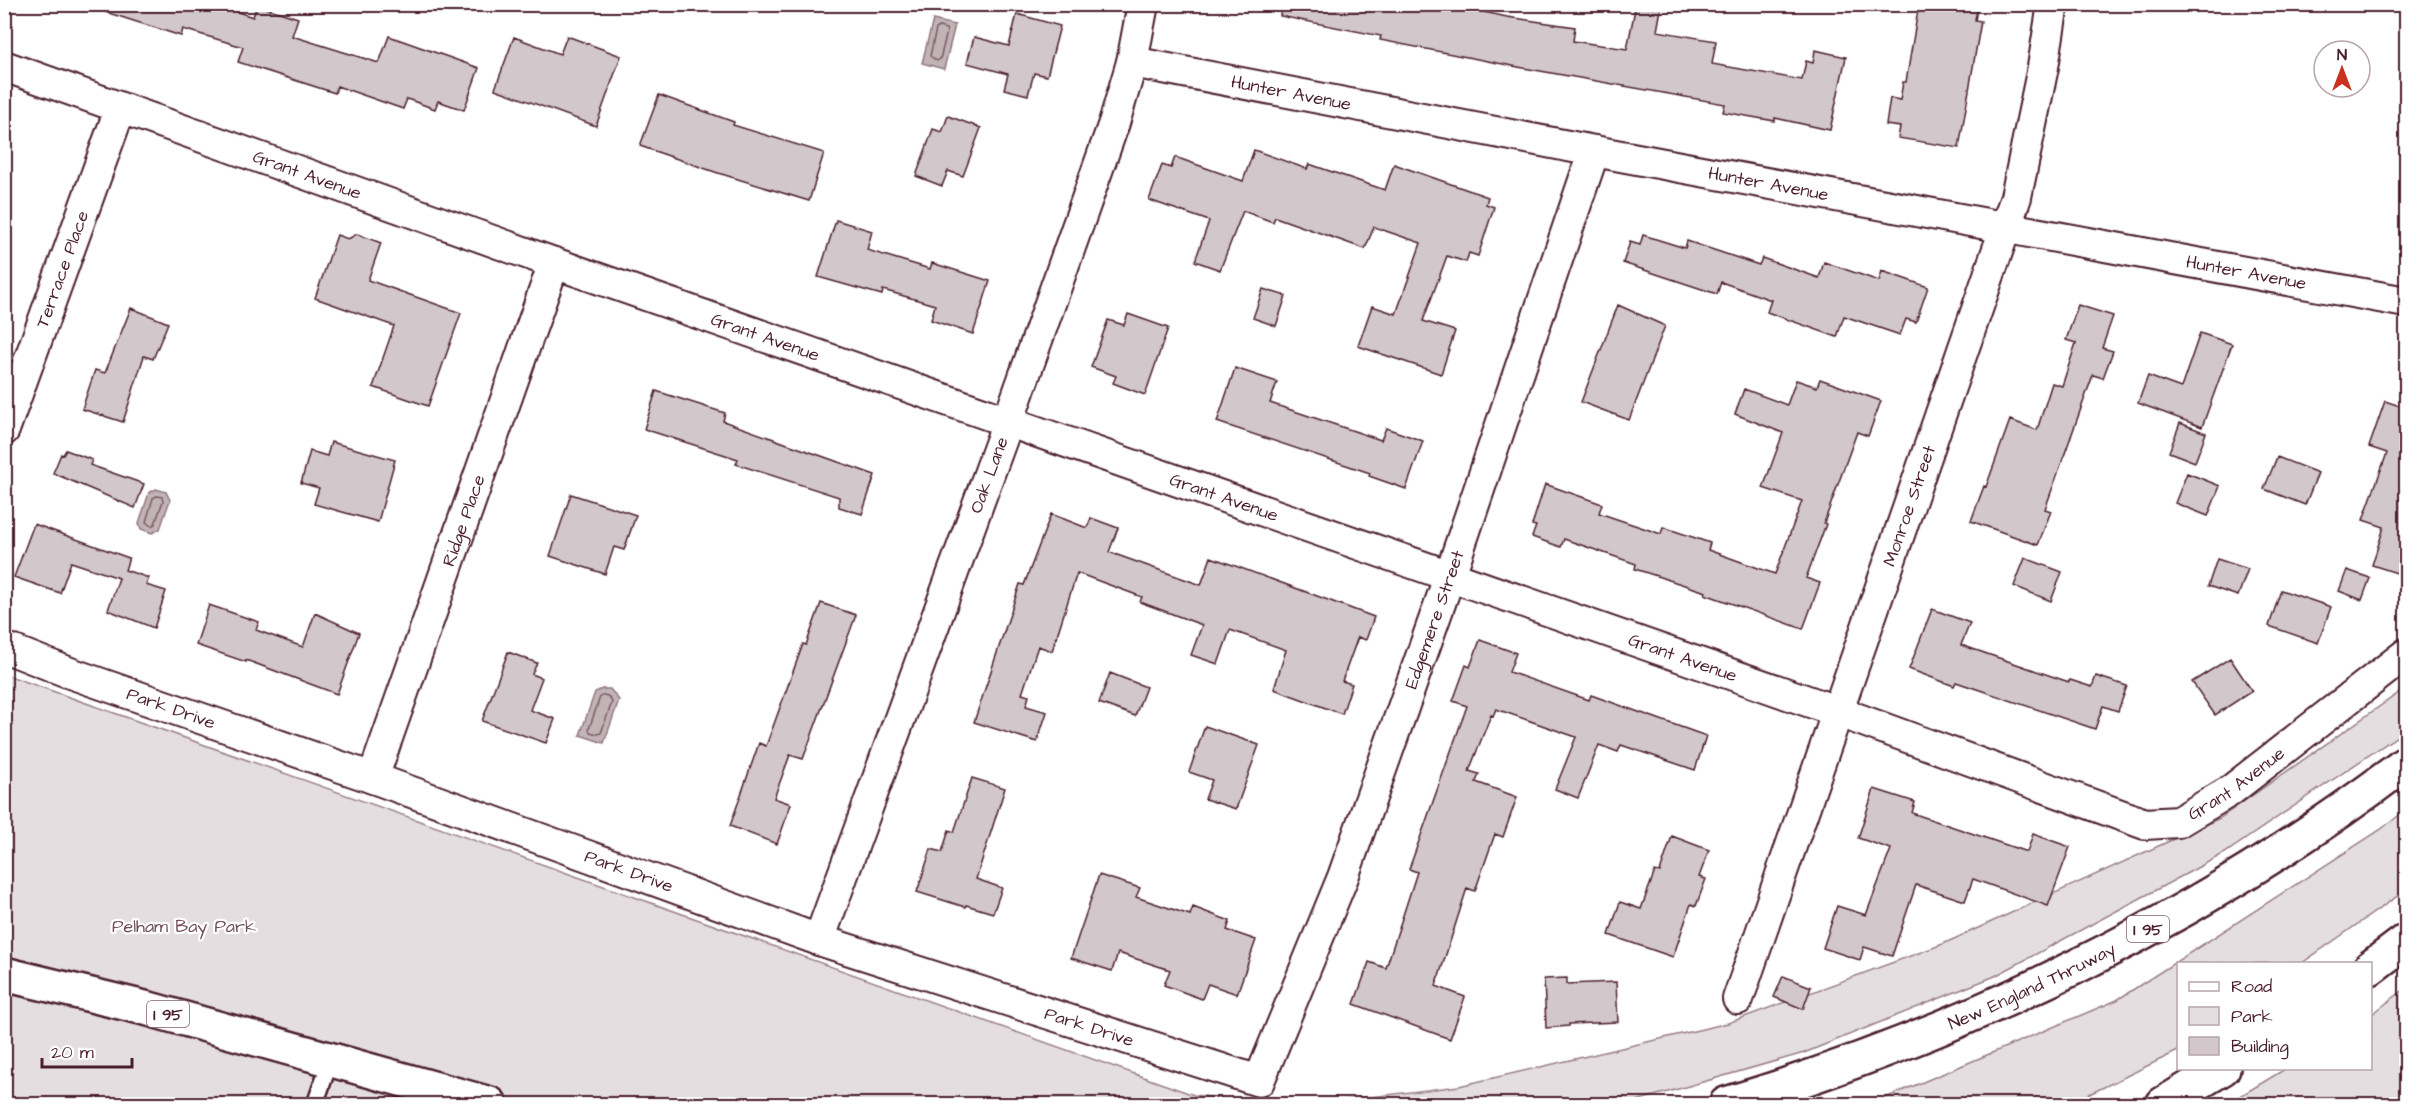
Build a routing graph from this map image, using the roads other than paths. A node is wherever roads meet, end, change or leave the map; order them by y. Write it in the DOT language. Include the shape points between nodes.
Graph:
graph roads {
  1 [pos="1143,4"];
  2 [pos="2053,4"];
  3 [pos="1132,62"];
  4 [pos="4,66"];
  5 [pos="120,109"];
  6 [pos="1594,151"];
  7 [pos="2006,228"];
  8 [pos="554,263"];
  9 [pos="2406,302"];
  10 [pos="1008,422"];
  11 [pos="4,430"];
  12 [pos="1450,575"];
  13 [pos="4,646"];
  14 [pos="2406,654"];
  15 [pos="1839,712"];
  16 [pos="2406,764"];
  17 [pos="373,778"];
  18 [pos="819,940"];
  19 [pos="2406,941"];
  20 [pos="2372,966"];
  21 [pos="4,974"];
  22 [pos="1737,999"];
  23 [pos="331,1059"];
  24 [pos="2220,1070"];
  25 [pos="1259,1081"];
  26 [pos="315,1104"];
  27 [pos="490,1104"];
  28 [pos="1726,1104"];
  29 [pos="2163,1104"];
  1 -- 3 [label="street, Oak Lane"];
  2 -- 7 [label="street, Monroe Street" via="2016,197"];
  3 -- 6 [label="street, Hunter Avenue"];
  3 -- 10 [label="street, Oak Lane"];
  4 -- 5 [label="street, Grant Avenue"];
  5 -- 8 [label="street, Grant Avenue"];
  5 -- 11 [label="street, Terrace Place"];
  6 -- 7 [label="street, Hunter Avenue"];
  6 -- 12 [label="street, Edgemere Street"];
  7 -- 9 [label="street, Hunter Avenue"];
  7 -- 15 [label="street, Monroe Street"];
  8 -- 10 [label="street, Grant Avenue"];
  8 -- 17 [label="street, Ridge Place"];
  10 -- 12 [label="street, Grant Avenue"];
  10 -- 18 [label="street, Oak Lane"];
  12 -- 15 [label="street, Grant Avenue"];
  12 -- 25 [label="street, Edgemere Street" via="1343,877"];
  13 -- 17 [label="street, Park Drive" via="70,673"];
  14 -- 15 [label="street, Grant Avenue" via="2230,791 2178,822 2159,825 2145,825 2111,813"];
  15 -- 22 [label="street, Monroe Street"];
  16 -- 28 [label="highway, New England Thruway / I 95" via="2235,880 2072,968 1868,1057"];
  17 -- 18 [label="street, Park Drive"];
  18 -- 25 [label="street, Park Drive"];
  19 -- 20 [label="highway"];
  21 -- 23 [label="highway, I 95"];
  23 -- 26 [label="lane"];
  23 -- 27 [label="highway, I 95"];
  24 -- 29 [label="highway"];
}
